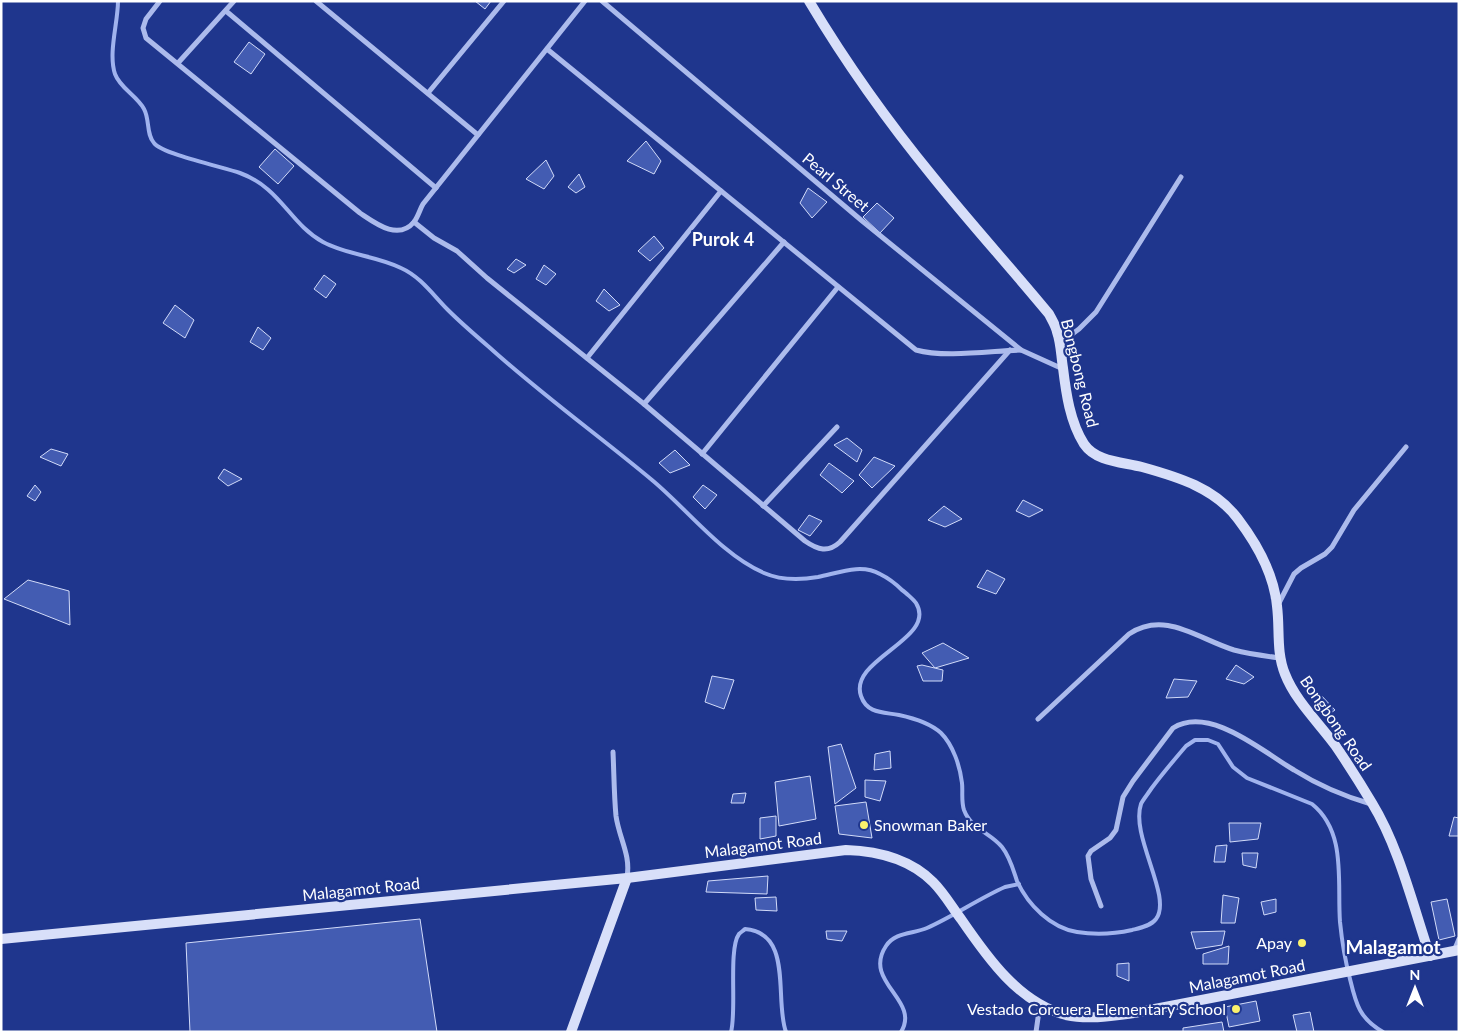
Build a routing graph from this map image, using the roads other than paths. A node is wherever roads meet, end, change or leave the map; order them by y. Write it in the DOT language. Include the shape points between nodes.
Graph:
graph roads {
  1 [pos="160,1"];
  2 [pos="234,1"];
  3 [pos="316,1"];
  4 [pos="504,1"];
  5 [pos="585,1"];
  6 [pos="602,1"];
  7 [pos="809,1"];
  8 [pos="226,11"];
  9 [pos="547,49"];
  10 [pos="178,63"];
  11 [pos="428,93"];
  12 [pos="478,135"];
  13 [pos="1181,176"];
  14 [pos="436,188"];
  15 [pos="721,191"];
  16 [pos="414,222"];
  17 [pos="784,242"];
  18 [pos="838,287"];
  19 [pos="1060,343"];
  20 [pos="1010,350"];
  21 [pos="1021,350"];
  22 [pos="587,358"];
  23 [pos="1063,369"];
  24 [pos="644,404"];
  25 [pos="837,427"];
  26 [pos="1406,447"];
  27 [pos="702,454"];
  28 [pos="763,506"];
  29 [pos="1277,606"];
  30 [pos="1280,658"];
  31 [pos="1038,719"];
  32 [pos="614,752"];
  33 [pos="1373,804"];
  34 [pos="627,878"];
  35 [pos="1101,906"];
  36 [pos="1,939"];
  37 [pos="1459,939"];
  38 [pos="1456,951"];
  39 [pos="1430,956"];
  40 [pos="1040,1004"];
  41 [pos="571,1032"];
  42 [pos="1036,1032"];
  1 -- 10 [label="street" via="143,28 146,38"];
  2 -- 8 [label="street"];
  3 -- 11 [label="street"];
  4 -- 11 [label="street"];
  5 -- 9 [label="street"];
  6 -- 21 [label="street, Pearl Street" via="860,220"];
  7 -- 19 [label="street, Bongbong Road" via="852,69 934,178 1049,314"];
  8 -- 10 [label="street"];
  8 -- 14 [label="street"];
  9 -- 12 [label="street"];
  9 -- 15 [label="street"];
  10 -- 16 [label="street" via="376,224 395,230"];
  11 -- 12 [label="street"];
  12 -- 14 [label="street"];
  13 -- 19 [label="street" via="1096,312 1080,330"];
  14 -- 16 [label="street"];
  15 -- 17 [label="street"];
  15 -- 22 [label="street"];
  16 -- 22 [label="street" via="458,251"];
  17 -- 18 [label="street"];
  17 -- 24 [label="street"];
  18 -- 20 [label="street" via="916,350 928,354"];
  18 -- 27 [label="street"];
  19 -- 23 [label="street, Bongbong Road"];
  20 -- 21 [label="street"];
  20 -- 28 [label="street" via="840,542 830,549 811,546"];
  21 -- 23 [label="street, Pearl Street"];
  22 -- 24 [label="street"];
  23 -- 29 [label="street, Bongbong Road" via="1071,412 1077,432 1086,446 1096,455 1111,461 1188,481 1209,491 1236,517 1259,552 1268,571"];
  24 -- 27 [label="street"];
  25 -- 28 [label="street"];
  26 -- 29 [label="street" via="1354,510 1332,547 1294,574"];
  27 -- 28 [label="street"];
  29 -- 30 [label="street, Bongbong Road"];
  30 -- 31 [label="street" via="1234,650 1172,626 1152,624 1129,634"];
  30 -- 33 [label="street, Bongbong Road" via="1296,694 1335,745"];
  32 -- 34 [label="street" via="616,816 628,857"];
  33 -- 35 [label="street" via="1324,787 1229,730 1210,723 1181,723 1173,728 1133,780 1123,797 1116,830 1088,856 1091,879"];
  33 -- 39 [label="street, Bongbong Road" via="1395,852"];
  34 -- 36 [label="street, Malagamot Road"];
  34 -- 40 [label="street, Malagamot Road" via="831,851 862,851 890,856 933,882 1000,971"];
  34 -- 41 [label="street"];
  37 -- 38 [label="street"];
  38 -- 39 [label="street, Malagamot Road"];
  39 -- 40 [label="street, Malagamot Road" via="1154,1010 1107,1016 1068,1015"];
  40 -- 42 [label="street"];
}
